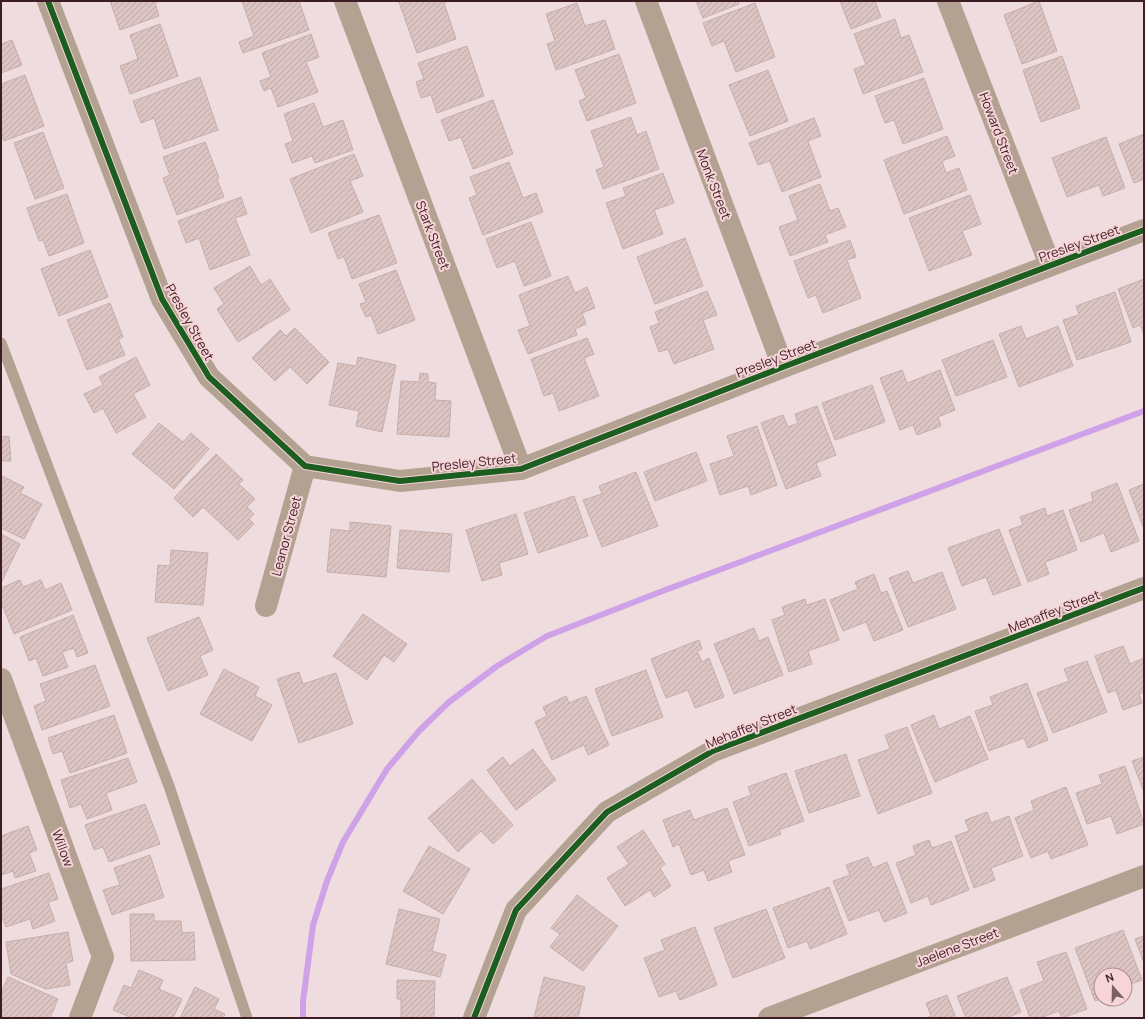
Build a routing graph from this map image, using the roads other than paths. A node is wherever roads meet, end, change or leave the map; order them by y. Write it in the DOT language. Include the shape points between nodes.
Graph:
graph roads {
  1 [pos="48,1"];
  2 [pos="345,1"];
  3 [pos="646,1"];
  4 [pos="948,1"];
  5 [pos="1144,230"];
  6 [pos="1050,265"];
  7 [pos="1,344"];
  8 [pos="783,366"];
  9 [pos="305,466"];
  10 [pos="521,469"];
  11 [pos="1144,588"];
  12 [pos="266,606"];
  13 [pos="1,679"];
  14 [pos="1144,876"];
  15 [pos="80,1018"];
  16 [pos="247,1018"];
  17 [pos="474,1018"];
  18 [pos="769,1018"];
  1 -- 9 [label="street, Presley Street" via="162,299 209,377"];
  2 -- 10 [label="street, Stark Street"];
  3 -- 8 [label="street, Monk Street"];
  4 -- 6 [label="street, Howard Street"];
  5 -- 6 [label="street, Presley Street"];
  6 -- 8 [label="street, Presley Street"];
  7 -- 16 [label="lane" via="169,786"];
  8 -- 10 [label="street, Presley Street"];
  9 -- 10 [label="street, Presley Street" via="400,481"];
  9 -- 12 [label="street, Leanor Street"];
  11 -- 17 [label="street, Mehaffey Street" via="713,751 607,812 516,910"];
  13 -- 15 [label="street, Willow" via="103,957"];
  14 -- 18 [label="street, Jaelene Street"];
}
